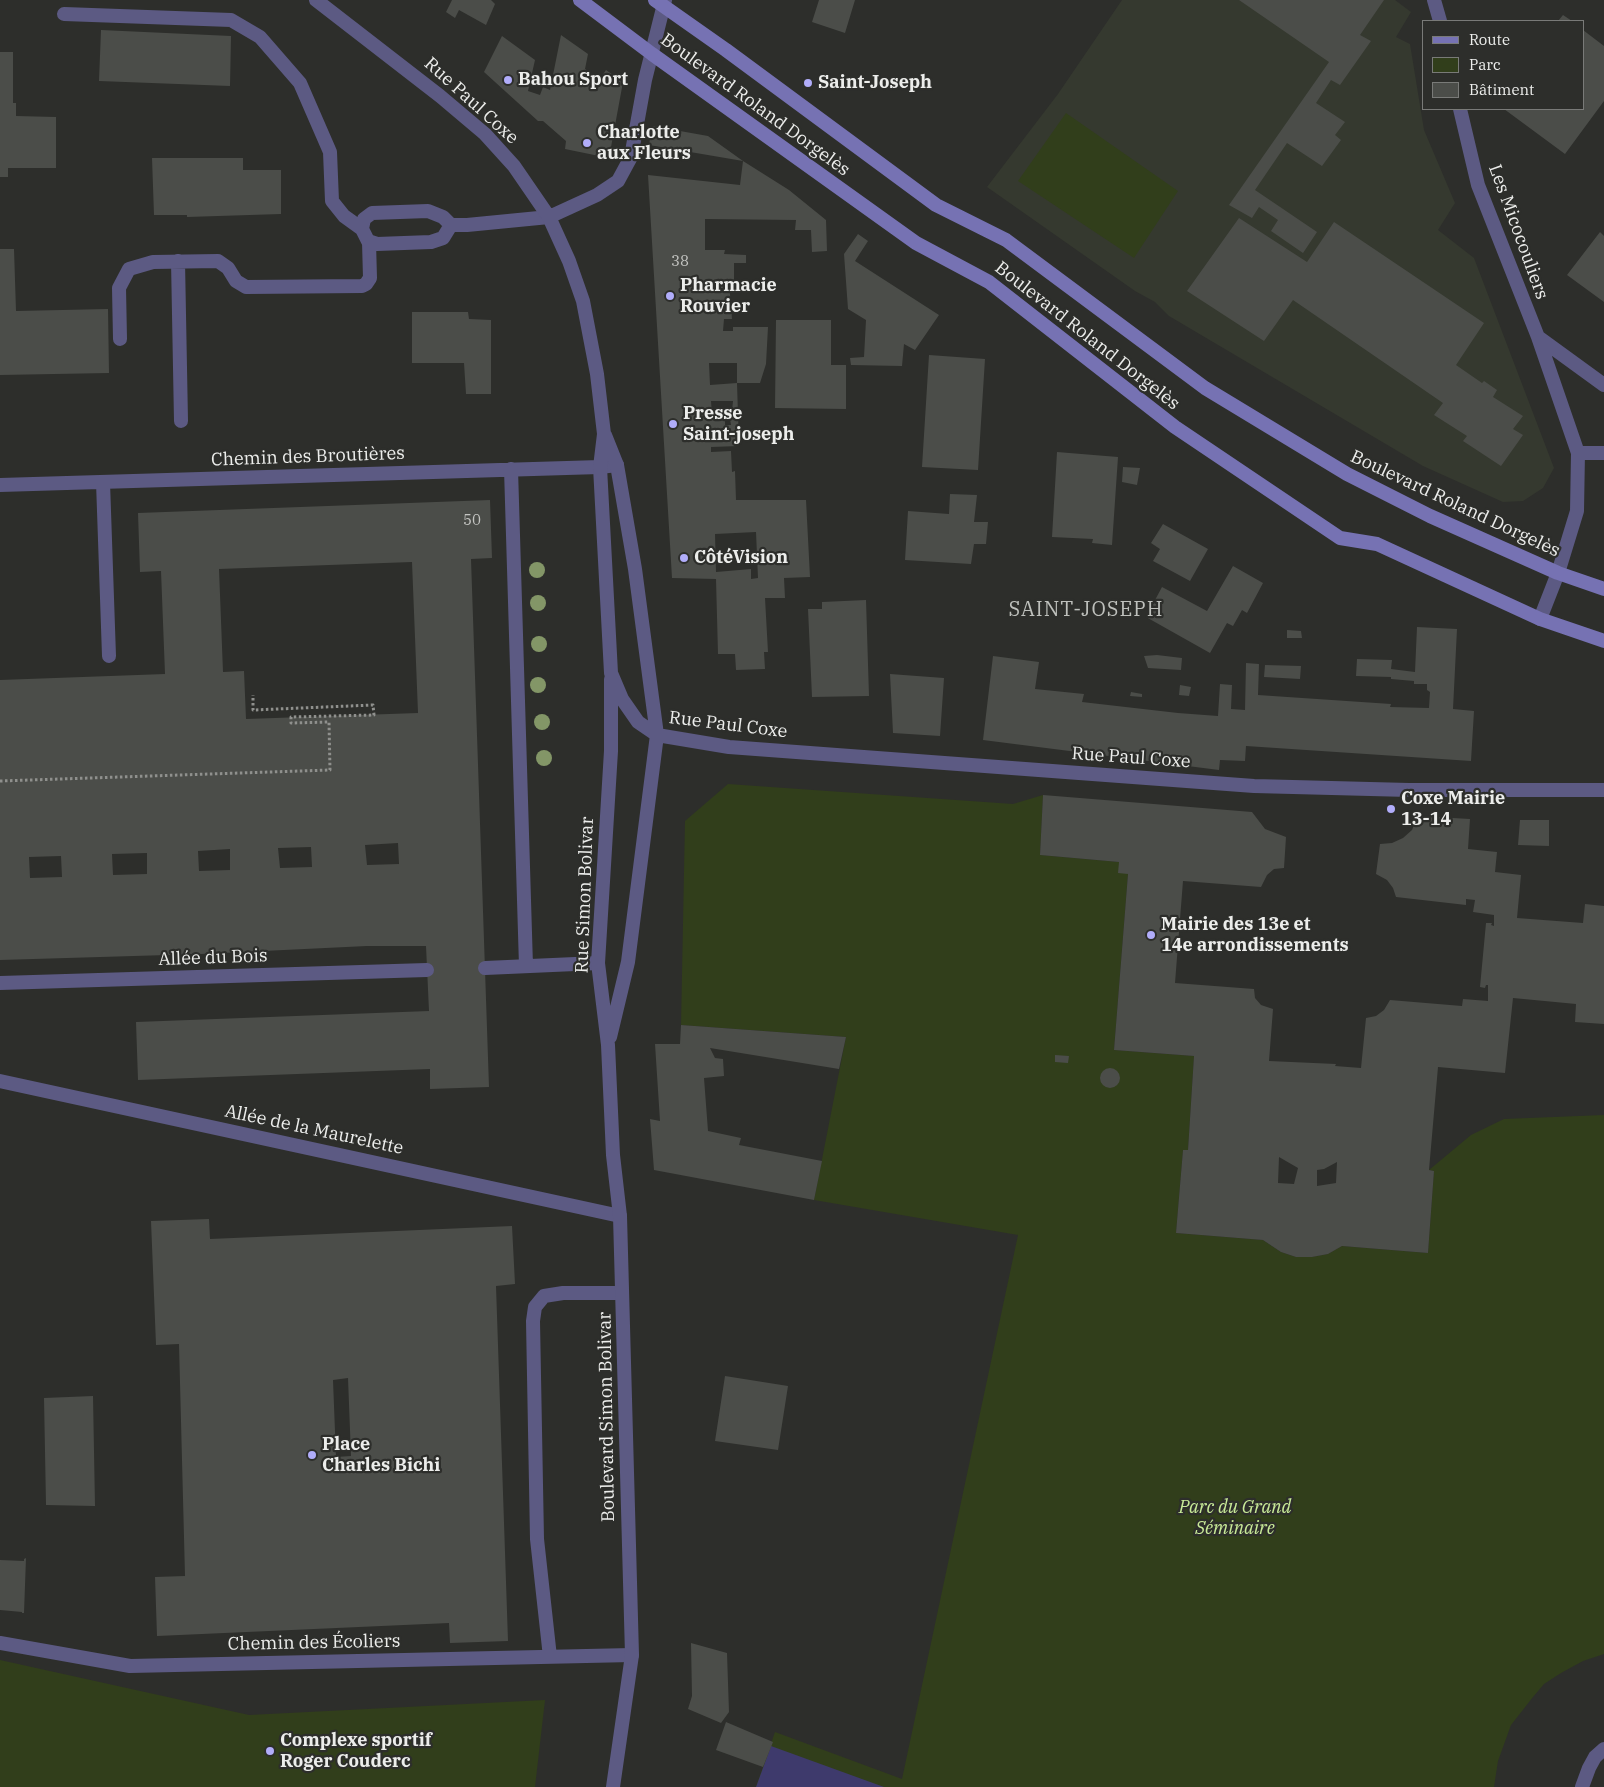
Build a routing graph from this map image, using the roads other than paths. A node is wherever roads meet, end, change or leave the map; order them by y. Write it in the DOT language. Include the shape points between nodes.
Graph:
graph roads {
  1 [pos="316,0"];
  2 [pos="580,0"];
  3 [pos="1434,0"];
  4 [pos="661,2"];
  5 [pos="64,14"];
  6 [pos="1440,20"];
  7 [pos="652,54"];
  8 [pos="1460,110"];
  9 [pos="549,217"];
  10 [pos="451,225"];
  11 [pos="362,229"];
  12 [pos="369,242"];
  13 [pos="178,261"];
  14 [pos="1538,337"];
  15 [pos="120,339"];
  16 [pos="1604,385"];
  17 [pos="181,421"];
  18 [pos="604,434"];
  19 [pos="1578,453"];
  20 [pos="1604,453"];
  21 [pos="617,465"];
  22 [pos="600,467"];
  23 [pos="511,469"];
  24 [pos="103,482"];
  25 [pos="0,485"];
  26 [pos="1558,573"];
  27 [pos="1604,589"];
  28 [pos="1540,620"];
  29 [pos="1604,641"];
  30 [pos="109,656"];
  31 [pos="611,673"];
  32 [pos="657,735"];
  33 [pos="1604,790"];
  34 [pos="598,963"];
  35 [pos="526,966"];
  36 [pos="485,968"];
  37 [pos="427,970"];
  38 [pos="0,984"];
  39 [pos="608,1045"];
  40 [pos="0,1081"];
  41 [pos="620,1216"];
  42 [pos="622,1292"];
  43 [pos="0,1643"];
  44 [pos="632,1655"];
  45 [pos="550,1656"];
  46 [pos="1604,1749"];
  47 [pos="613,1787"];
  48 [pos="1582,1787"];
  1 -- 9 [label="street, Rue Paul Coxe" via="485,134 514,166"];
  2 -- 7 [label="main road, Boulevard Roland Dorgelès"];
  3 -- 6 [label="street"];
  4 -- 7 [label="street"];
  4 -- 26 [label="main road, Boulevard Roland Dorgelès" via="936,205 1006,240 1205,388 1346,474 1430,516"];
  5 -- 11 [label="street" via="231,20 260,37 300,83 330,152 332,201 344,216"];
  7 -- 9 [label="street" via="631,157 618,181"];
  7 -- 28 [label="main road, Boulevard Roland Dorgelès" via="916,243 989,282 1175,427 1340,538 1377,544"];
  8 -- 14 [label="street, Les Micocouliers" via="1478,185"];
  9 -- 10 [label="street"];
  9 -- 18 [label="street, Rue Paul Coxe" via="570,261 583,301"];
  10 -- 11 [label="street" via="443,217 428,211 372,213 364,218"];
  10 -- 12 [label="street" via="443,238 431,242"];
  11 -- 12 [label="street"];
  12 -- 13 [label="street" via="370,278 362,286 246,287 218,261"];
  13 -- 15 [label="street" via="153,262 129,269 119,288"];
  13 -- 17 [label="street"];
  14 -- 16 [label="street"];
  14 -- 19 [label="street, Les Micocouliers"];
  18 -- 21 [label="street, Rue Paul Coxe"];
  18 -- 22 [label="street, Rue Paul Coxe"];
  19 -- 20 [label="street"];
  19 -- 26 [label="street, Les Micocouliers" via="1577,511"];
  21 -- 22 [label="street, Chemin des Broutières"];
  21 -- 32 [label="street, Rue Paul Coxe" via="635,569"];
  22 -- 23 [label="street, Chemin des Broutières"];
  22 -- 31 [label="street, Rue Paul Coxe"];
  23 -- 24 [label="street, Chemin des Broutières"];
  23 -- 35 [label="street"];
  24 -- 25 [label="street, Chemin des Broutières"];
  24 -- 30 [label="street"];
  26 -- 27 [label="main road, Boulevard Roland Dorgelès"];
  26 -- 28 [label="street, Les Micocouliers"];
  28 -- 29 [label="main road, Boulevard Roland Dorgelès"];
  31 -- 32 [label="street, Rue Paul Coxe" via="622,699 638,722"];
  31 -- 34 [label="street, Rue Simon Bolivar"];
  32 -- 33 [label="street, Rue Paul Coxe" via="729,747 1254,786"];
  32 -- 39 [label="street" via="628,962"];
  34 -- 35 [label="street"];
  34 -- 39 [label="street, Rue Simon Bolivar"];
  35 -- 36 [label="street"];
  37 -- 38 [label="street, Allée du Bois"];
  39 -- 41 [label="street, Boulevard Simon Bolivar" via="613,1155"];
  40 -- 41 [label="street, Allée de la Maurelette"];
  41 -- 42 [label="street, Boulevard Simon Bolivar"];
  42 -- 44 [label="street, Boulevard Simon Bolivar"];
  42 -- 45 [label="street" via="544,1296 535,1307 537,1539"];
  43 -- 45 [label="street, Chemin des Écoliers" via="130,1666"];
  44 -- 45 [label="street, Chemin des Écoliers"];
  44 -- 47 [label="street, Boulevard Simon Bolivar"];
  46 -- 48 [label="street" via="1588,1768"];
}
